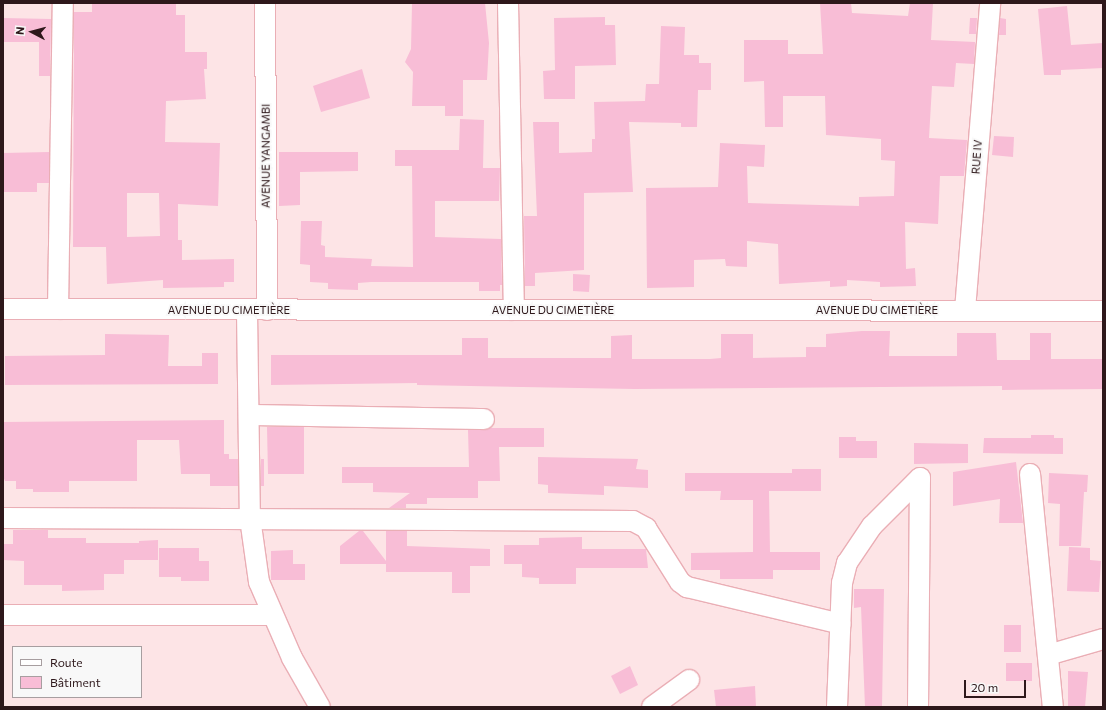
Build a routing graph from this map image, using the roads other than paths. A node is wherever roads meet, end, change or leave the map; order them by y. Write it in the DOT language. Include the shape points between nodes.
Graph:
graph roads {
  1 [pos="63,3"];
  2 [pos="265,3"];
  3 [pos="508,3"];
  4 [pos="990,3"];
  5 [pos="3,309"];
  6 [pos="58,310"];
  7 [pos="267,310"];
  8 [pos="514,310"];
  9 [pos="965,310"];
  10 [pos="247,311"];
  11 [pos="1103,311"];
  12 [pos="249,415"];
  13 [pos="484,419"];
  14 [pos="1030,474"];
  15 [pos="3,518"];
  16 [pos="250,518"];
  17 [pos="3,615"];
  18 [pos="272,615"];
  19 [pos="841,624"];
  20 [pos="1103,639"];
  21 [pos="1048,655"];
  22 [pos="689,680"];
  23 [pos="320,707"];
  24 [pos="652,707"];
  25 [pos="837,707"];
  26 [pos="918,707"];
  27 [pos="1053,707"];
  1 -- 6 [label="street"];
  2 -- 7 [label="street, AVENUE YANGAMBI"];
  3 -- 8 [label="street"];
  4 -- 9 [label="street, RUE IV"];
  5 -- 6 [label="street, AVENUE DU CIMETIÈRE"];
  6 -- 10 [label="street, AVENUE DU CIMETIÈRE"];
  7 -- 8 [label="street, AVENUE DU CIMETIÈRE"];
  7 -- 10 [label="street, AVENUE DU CIMETIÈRE"];
  8 -- 9 [label="street, AVENUE DU CIMETIÈRE"];
  9 -- 11 [label="street, AVENUE DU CIMETIÈRE"];
  10 -- 12 [label="street"];
  12 -- 13 [label="street"];
  12 -- 16 [label="street"];
  14 -- 21 [label="street"];
  15 -- 16 [label="street"];
  16 -- 18 [label="street" via="260,582"];
  16 -- 19 [label="street" via="633,520 646,528 680,582 687,587"];
  17 -- 18 [label="street"];
  18 -- 23 [label="street"];
  19 -- 25 [label="street"];
  19 -- 26 [label="street" via="842,583 847,563 872,526 920,478"];
  20 -- 21 [label="street"];
  21 -- 27 [label="street"];
  22 -- 24 [label="street"];
}
